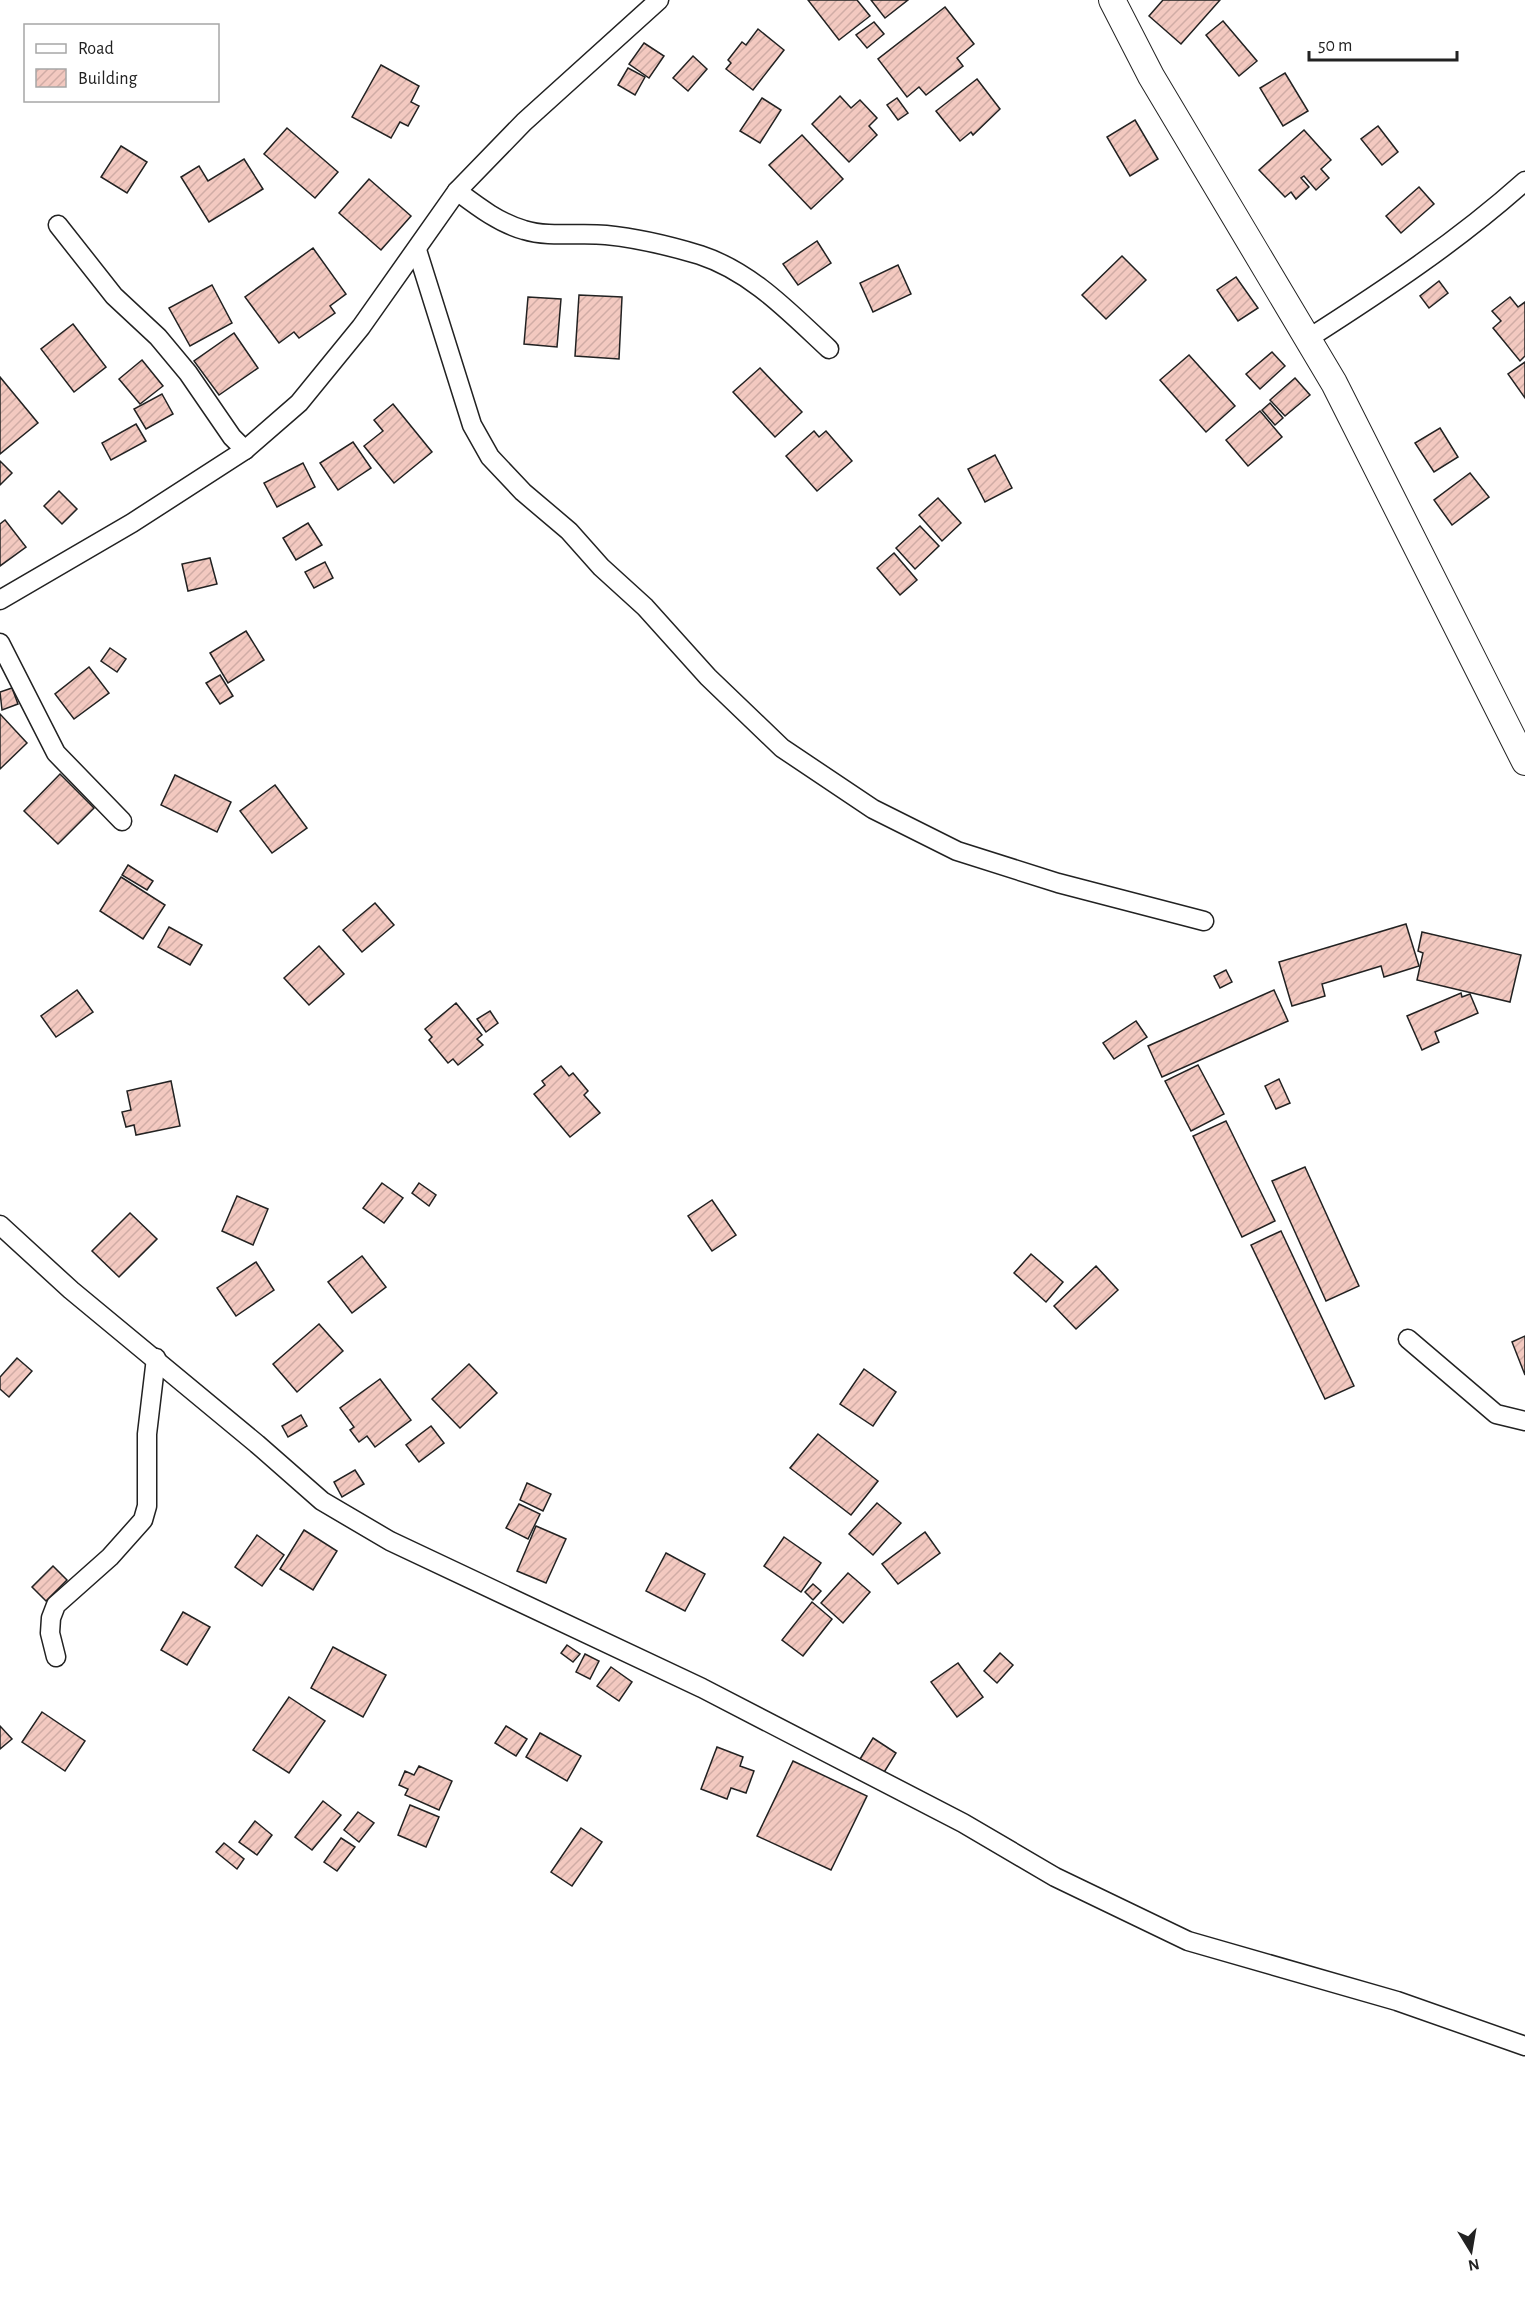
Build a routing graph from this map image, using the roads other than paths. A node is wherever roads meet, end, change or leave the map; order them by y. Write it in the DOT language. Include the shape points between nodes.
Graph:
graph roads {
  1 [pos="659,0"];
  2 [pos="1112,0"];
  3 [pos="1525,181"];
  4 [pos="457,191"];
  5 [pos="58,225"];
  6 [pos="417,250"];
  7 [pos="1309,338"];
  8 [pos="829,349"];
  9 [pos="245,450"];
  10 [pos="0,600"];
  11 [pos="0,643"];
  12 [pos="1525,762"];
  13 [pos="122,821"];
  14 [pos="1204,921"];
  15 [pos="0,1225"];
  16 [pos="1408,1339"];
  17 [pos="156,1358"];
  18 [pos="1525,1421"];
  19 [pos="56,1657"];
  20 [pos="1525,2046"];
  1 -- 4 [label="street" via="524,122"];
  2 -- 7 [label="main road" via="1151,76"];
  3 -- 7 [label="street" via="1405,275"];
  4 -- 6 [label="street"];
  4 -- 8 [label="street" via="491,215 524,231 605,235 650,242 733,269 766,291"];
  5 -- 9 [label="street" via="114,296 158,337 188,373"];
  6 -- 9 [label="street" via="299,403"];
  6 -- 14 [label="street" via="472,426 490,457 645,607 708,677 782,748 873,809 957,851 1058,883"];
  7 -- 12 [label="main road"];
  9 -- 10 [label="street" via="132,523"];
  11 -- 13 [label="street" via="56,753"];
  15 -- 17 [label="street" via="71,1290"];
  16 -- 18 [label="street" via="1496,1414"];
  17 -- 19 [label="street" via="143,1520 110,1557 56,1605 51,1618"];
  17 -- 20 [label="street" via="322,1501 390,1541 702,1688 963,1823 1055,1877 1188,1941 1397,2001"];
}
